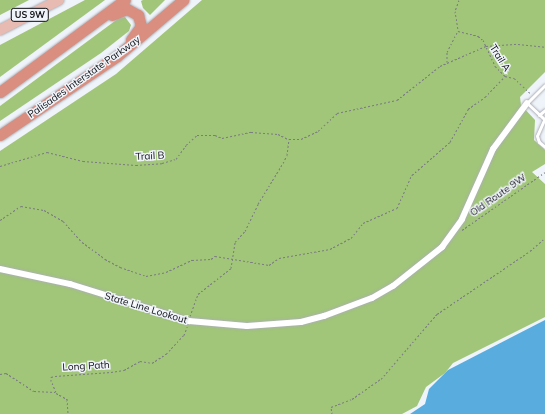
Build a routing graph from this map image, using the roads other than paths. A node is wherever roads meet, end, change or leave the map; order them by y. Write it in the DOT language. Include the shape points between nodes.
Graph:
graph roads {
  1 [pos="59,0"];
  2 [pos="124,0"];
  3 [pos="184,0"];
  4 [pos="0,30"];
  5 [pos="67,43"];
  6 [pos="100,69"];
  7 [pos="545,85"];
  8 [pos="0,91"];
  9 [pos="527,103"];
  10 [pos="545,110"];
  11 [pos="539,116"];
  12 [pos="544,120"];
  13 [pos="0,135"];
  14 [pos="545,147"];
  15 [pos="0,269"];
  1 -- 4 [label="main road, US 9W"];
  2 -- 5 [label="highway"];
  3 -- 6 [label="highway, Palisades Interstate Parkway"];
  5 -- 6 [label="highway" via="119,11 130,9 136,12 141,23 138,33"];
  5 -- 8 [label="highway"];
  6 -- 13 [label="highway, Palisades Interstate Parkway"];
  7 -- 9 [label="lane"];
  9 -- 11 [label="lane"];
  9 -- 15 [label="street, State Line Lookout" via="493,149 470,204 452,234 428,260 393,286 349,307 301,322 247,326 189,322 70,284"];
  10 -- 11 [label="lane"];
  11 -- 12 [label="lane"];
  12 -- 14 [label="lane" via="536,136"];
}
